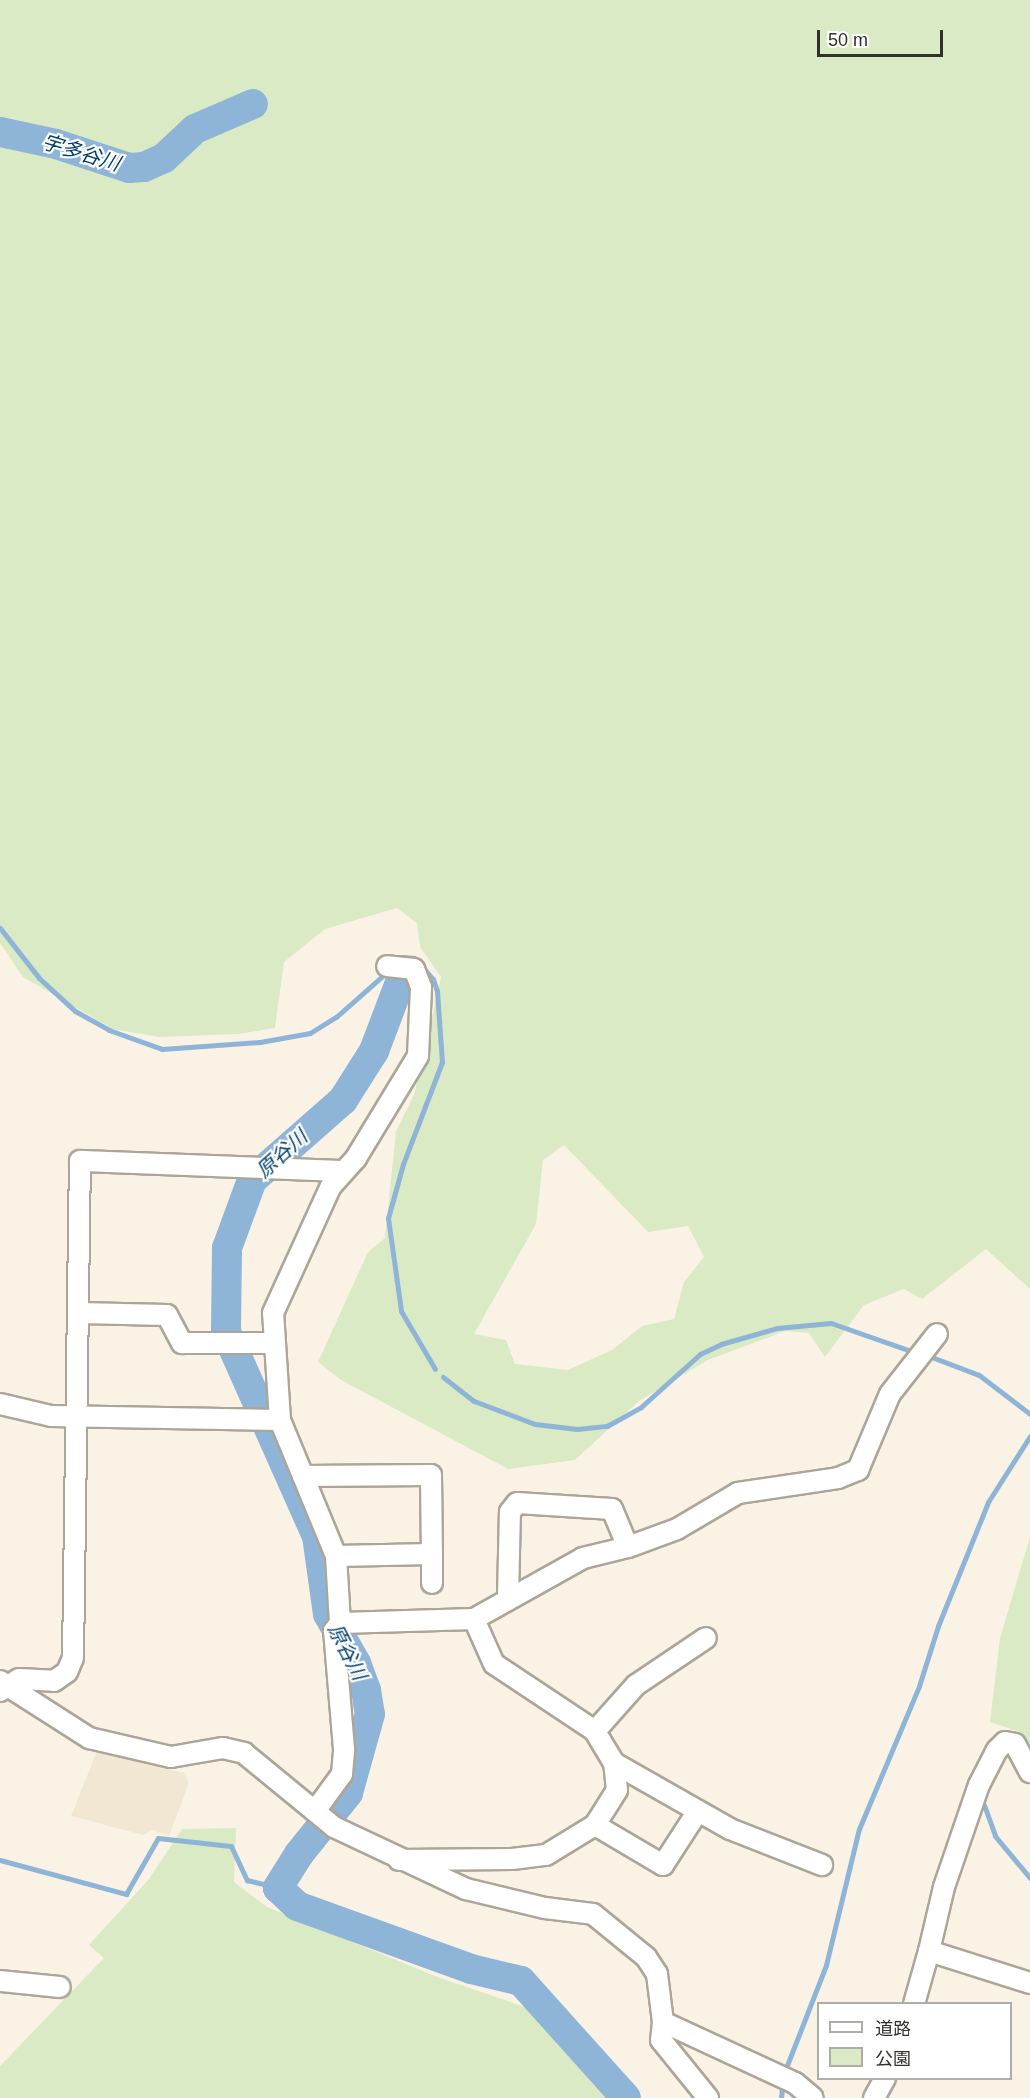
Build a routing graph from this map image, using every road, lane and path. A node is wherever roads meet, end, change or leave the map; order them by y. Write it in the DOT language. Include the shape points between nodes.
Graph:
graph roads {
  1 [pos="387,966"];
  2 [pos="344,1171"];
  3 [pos="79,1313"];
  4 [pos="937,1334"];
  5 [pos="273,1343"];
  6 [pos="0,1404"];
  7 [pos="76,1417"];
  8 [pos="280,1419"];
  9 [pos="303,1476"];
  10 [pos="628,1547"];
  11 [pos="432,1554"];
  12 [pos="336,1556"];
  13 [pos="432,1583"];
  14 [pos="508,1598"];
  15 [pos="474,1619"];
  16 [pos="340,1623"];
  17 [pos="706,1638"];
  18 [pos="1,1686"];
  19 [pos="595,1731"];
  20 [pos="614,1762"];
  21 [pos="1030,1772"];
  22 [pos="698,1811"];
  23 [pos="316,1812"];
  24 [pos="595,1825"];
  25 [pos="399,1860"];
  26 [pos="822,1865"];
  27 [pos="929,1951"];
  28 [pos="0,1981"];
  29 [pos="1030,1983"];
  30 [pos="60,1987"];
  31 [pos="915,2002"];
  32 [pos="663,2022"];
  33 [pos="884,2080"];
  34 [pos="708,2098"];
  35 [pos="813,2098"];
  36 [pos="874,2098"];
  1 -- 2 [label="street" via="414,969 421,987 418,1056 390,1106"];
  2 -- 3 [label="street" via="80,1161"];
  2 -- 5 [label="street" via="331,1186 273,1313"];
  3 -- 5 [label="street" via="166,1315 182,1342"];
  3 -- 7 [label="street"];
  4 -- 10 [label="street" via="890,1394 858,1470 838,1478 738,1493 676,1529"];
  5 -- 8 [label="street"];
  6 -- 7 [label="street" via="32,1414"];
  7 -- 8 [label="street"];
  7 -- 18 [label="street" via="73,1658 67,1672 54,1682 19,1679"];
  8 -- 9 [label="street"];
  9 -- 11 [label="street" via="431,1475"];
  9 -- 12 [label="street"];
  10 -- 14 [label="street" via="583,1558"];
  10 -- 14 [label="street" via="612,1509 518,1503 510,1512"];
  11 -- 12 [label="street"];
  11 -- 13 [label="street"];
  12 -- 16 [label="street"];
  14 -- 15 [label="street"];
  15 -- 16 [label="street"];
  15 -- 19 [label="street" via="494,1664"];
  16 -- 23 [label="street" via="334,1631 344,1749 342,1774"];
  17 -- 19 [label="street" via="636,1684"];
  18 -- 23 [label="street" via="89,1738 171,1757 223,1748 243,1754"];
  19 -- 20 [label="street"];
  20 -- 22 [label="street"];
  20 -- 24 [label="street" via="617,1790"];
  21 -- 27 [label="street" via="1015,1744 1005,1743 997,1750 979,1785 944,1887"];
  22 -- 24 [label="street" via="663,1865"];
  22 -- 26 [label="street" via="730,1829"];
  23 -- 25 [label="street" via="334,1827"];
  24 -- 25 [label="street" via="546,1855"];
  25 -- 32 [label="street" via="466,1889 545,1908 593,1914 646,1957 657,1974"];
  27 -- 29 [label="street"];
  27 -- 31 [label="street"];
  28 -- 30 [label="street"];
  32 -- 34 [label="street" via="661,2040"];
  32 -- 35 [label="street" via="795,2083"];
  33 -- 36 [label="street"];
}
